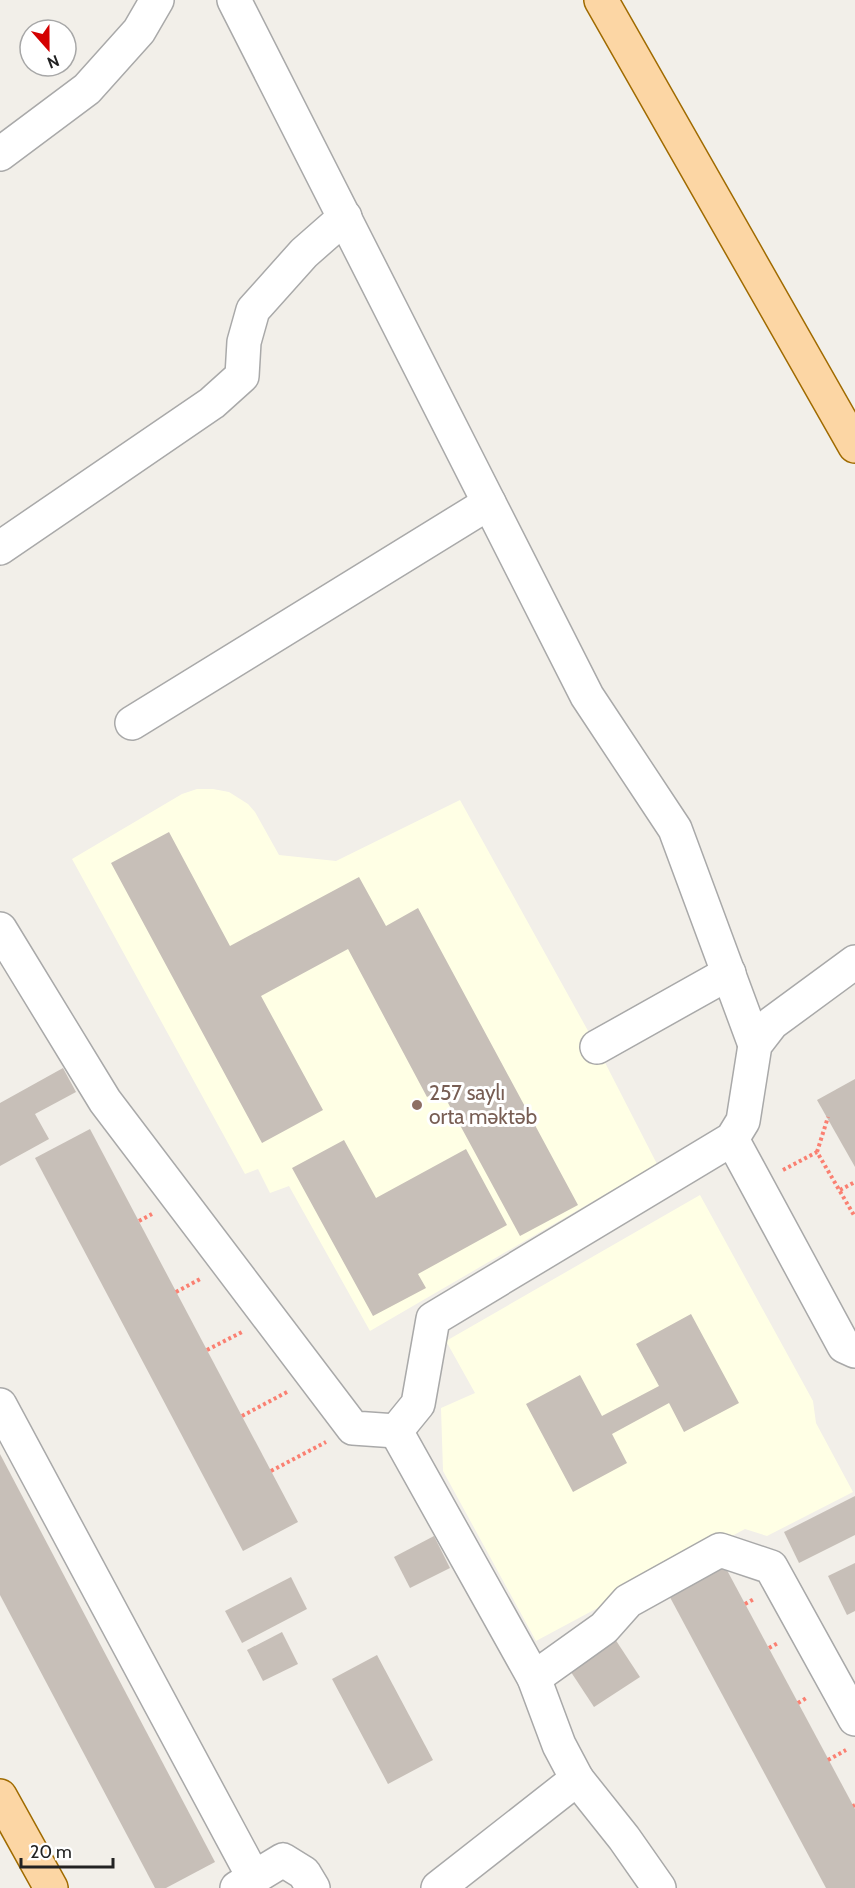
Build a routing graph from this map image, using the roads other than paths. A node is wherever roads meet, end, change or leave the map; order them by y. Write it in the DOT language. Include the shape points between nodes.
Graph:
graph roads {
  1 [pos="157,0"];
  2 [pos="234,0"];
  3 [pos="601,0"];
  4 [pos="0,154"];
  5 [pos="345,217"];
  6 [pos="855,446"];
  7 [pos="489,502"];
  8 [pos="0,548"];
  9 [pos="132,723"];
  10 [pos="0,929"];
  11 [pos="855,962"];
  12 [pos="729,973"];
  13 [pos="755,1046"];
  14 [pos="597,1047"];
  15 [pos="732,1139"];
  16 [pos="855,1351"];
  17 [pos="0,1405"];
  18 [pos="396,1431"];
  19 [pos="534,1678"];
  20 [pos="855,1719"];
  21 [pos="577,1779"];
  22 [pos="0,1796"];
  23 [pos="245,1883"];
  24 [pos="51,1888"];
  25 [pos="313,1888"];
  26 [pos="438,1888"];
  27 [pos="659,1888"];
  1 -- 4 [label="street" via="139,31 87,89"];
  2 -- 5 [label="street"];
  3 -- 6 [label="main road"];
  5 -- 7 [label="street"];
  5 -- 8 [label="street" via="304,253 253,310 244,342 242,376 212,403"];
  7 -- 9 [label="street"];
  7 -- 12 [label="street" via="587,696 675,829"];
  10 -- 18 [label="street" via="105,1101 353,1428"];
  11 -- 13 [label="street" via="772,1023"];
  12 -- 13 [label="street"];
  12 -- 14 [label="street"];
  13 -- 15 [label="street" via="743,1121"];
  15 -- 16 [label="street" via="844,1346"];
  15 -- 18 [label="street" via="434,1320 418,1404"];
  17 -- 23 [label="street"];
  18 -- 19 [label="street"];
  19 -- 20 [label="street" via="604,1628 628,1601 720,1550 771,1567"];
  19 -- 21 [label="street" via="559,1745"];
  21 -- 26 [label="street"];
  21 -- 27 [label="street"];
  22 -- 24 [label="main road"];
  23 -- 25 [label="street" via="283,1860 304,1873"];
}
